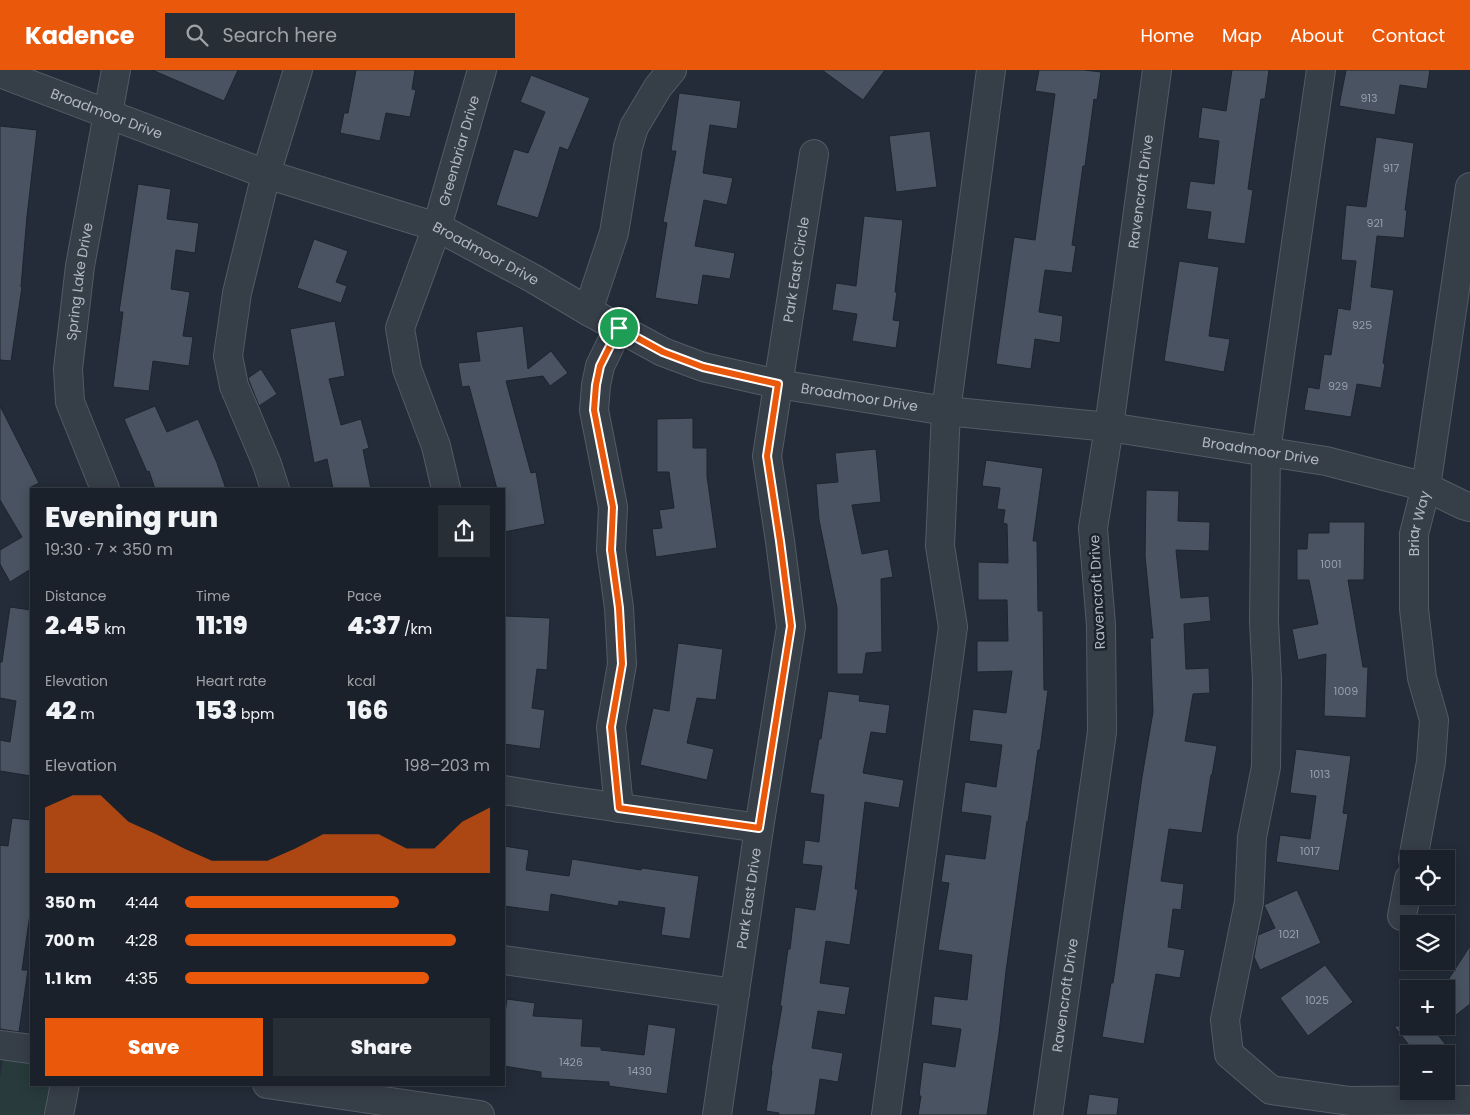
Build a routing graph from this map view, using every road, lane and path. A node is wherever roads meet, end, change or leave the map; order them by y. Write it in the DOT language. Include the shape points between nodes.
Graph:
graph roads {
  1 [pos="116,70"];
  2 [pos="298,70"];
  3 [pos="482,70"];
  4 [pos="672,70"];
  5 [pos="991,70"];
  6 [pos="1157,70"];
  7 [pos="1321,70"];
  8 [pos="0,73"];
  9 [pos="108,113"];
  10 [pos="814,154"];
  11 [pos="266,174"];
  12 [pos="1470,187"];
  13 [pos="437,228"];
  14 [pos="588,311"];
  15 [pos="619,328"];
  16 [pos="778,384"];
  17 [pos="946,411"];
  18 [pos="1109,427"];
  19 [pos="1266,451"];
  20 [pos="1426,487"];
  21 [pos="105,488"];
  22 [pos="274,488"];
  23 [pos="446,488"];
  24 [pos="1470,507"];
  25 [pos="505,790"];
  26 [pos="619,808"];
  27 [pos="759,828"];
  28 [pos="1415,850"];
  29 [pos="505,960"];
  30 [pos="735,993"];
  31 [pos="0,1045"];
  32 [pos="30,1049"];
  33 [pos="65,1086"];
  34 [pos="281,1086"];
  35 [pos="1470,1100"];
  36 [pos="59,1115"];
  37 [pos="480,1115"];
  38 [pos="717,1115"];
  39 [pos="886,1115"];
  40 [pos="1048,1115"];
  1 -- 9 [label="street, Spring Lake Drive"];
  2 -- 11 [label="street"];
  3 -- 13 [label="street, Greenbriar Drive"];
  4 -- 14 [label="street" via="658,86 634,127 614,233"];
  5 -- 17 [label="street"];
  6 -- 18 [label="street, Ravencroft Drive"];
  7 -- 19 [label="street"];
  8 -- 9 [label="street, Broadmoor Drive"];
  9 -- 11 [label="street, Broadmoor Drive"];
  9 -- 21 [label="street, Spring Lake Drive" via="80,266 68,369 70,402"];
  10 -- 16 [label="street, Park East Circle"];
  11 -- 13 [label="street, Broadmoor Drive"];
  11 -- 22 [label="street" via="238,293 228,356 234,386"];
  12 -- 20 [label="street, Briar Way"];
  13 -- 14 [label="street, Broadmoor Drive"];
  13 -- 23 [label="street, Greenbriar Drive" via="400,328 407,369 436,446"];
  14 -- 15 [label="street, Broadmoor Drive"];
  15 -- 16 [label="street, Broadmoor Drive" via="663,352 703,367"];
  15 -- 26 [label="street" via="600,366 594,410 613,507 611,550 622,664 611,727"];
  16 -- 17 [label="street, Broadmoor Drive"];
  16 -- 27 [label="street, Park East Drive" via="767,456 791,626"];
  17 -- 18 [label="street, Broadmoor Drive"];
  17 -- 39 [label="street" via="940,546 953,626"];
  18 -- 19 [label="street, Broadmoor Drive"];
  18 -- 40 [label="street, Ravencroft Drive" via="1093,528 1100,625 1102,732"];
  19 -- 20 [label="street, Broadmoor Drive" via="1326,461"];
  19 -- 35 [label="street" via="1266,767 1252,837 1248,902 1226,1020 1229,1054 1271,1090 1350,1100"];
  20 -- 24 [label="street, Broadmoor Drive"];
  20 -- 28 [label="street, Briar Way" via="1414,534 1414,609 1422,678 1434,720 1431,762"];
  25 -- 26 [label="street"];
  26 -- 27 [label="street"];
  27 -- 30 [label="street, Park East Drive"];
  29 -- 30 [label="street"];
  30 -- 38 [label="street, Park East Drive"];
  31 -- 32 [label="street"];
  33 -- 36 [label="street"];
  34 -- 37 [label="street"];
}
